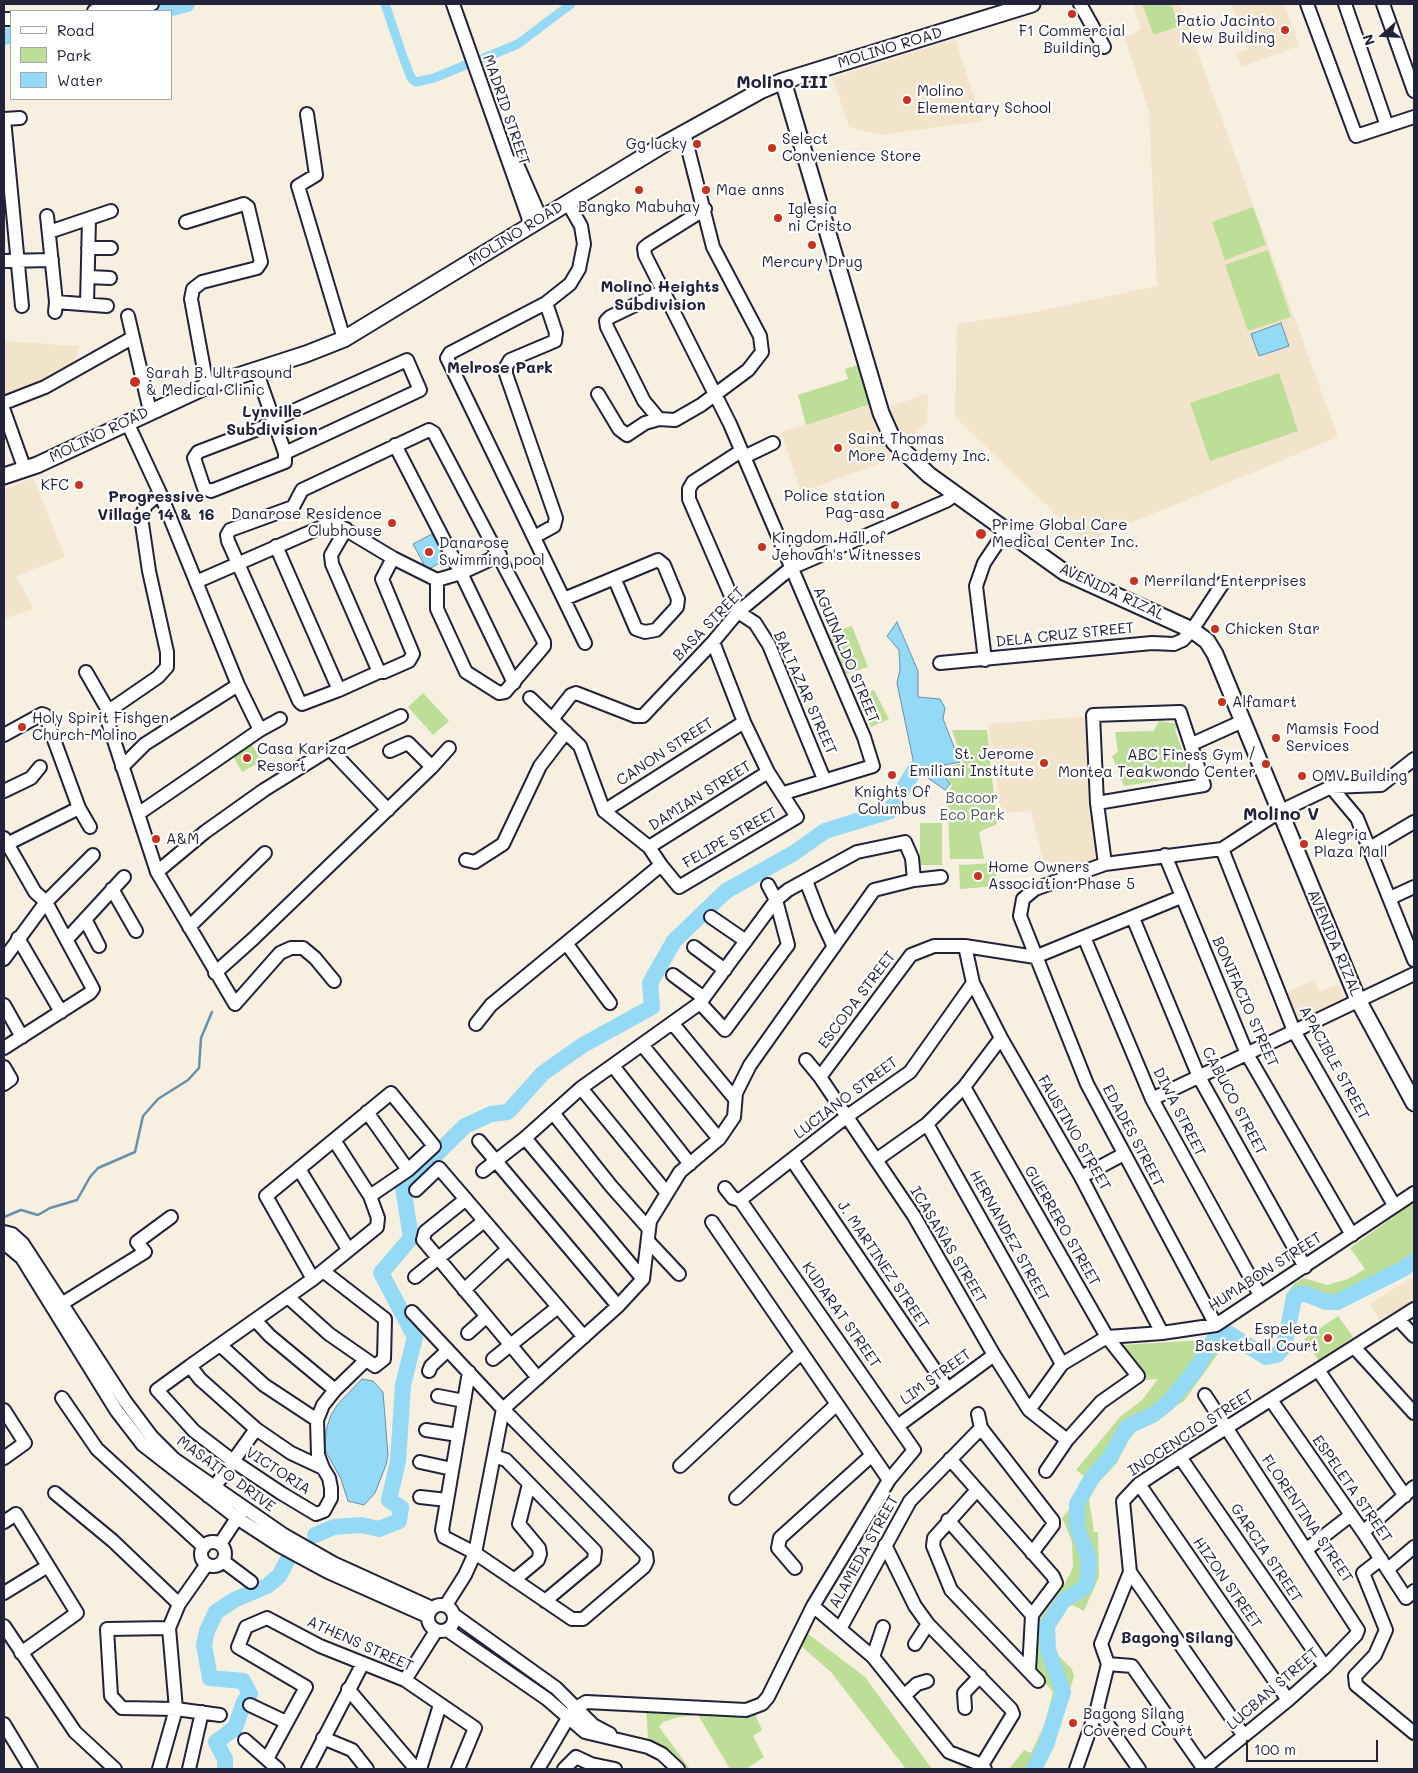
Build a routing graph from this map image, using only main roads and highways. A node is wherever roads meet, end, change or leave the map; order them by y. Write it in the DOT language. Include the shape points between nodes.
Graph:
graph roads {
  1 [pos="1032,4"];
  2 [pos="783,81"];
  3 [pos="4,476"];
  4 [pos="1414,1103"];
  1 -- 2 [label="main road, MOLINO ROAD"];
  2 -- 3 [label="main road, MOLINO ROAD" via="684,133 344,338 314,352 208,386 25,470"];
  2 -- 4 [label="main road, AVENIDA RIZAL" via="887,430 894,442 929,475 1064,572 1192,630 1207,641 1358,1000"];
}
